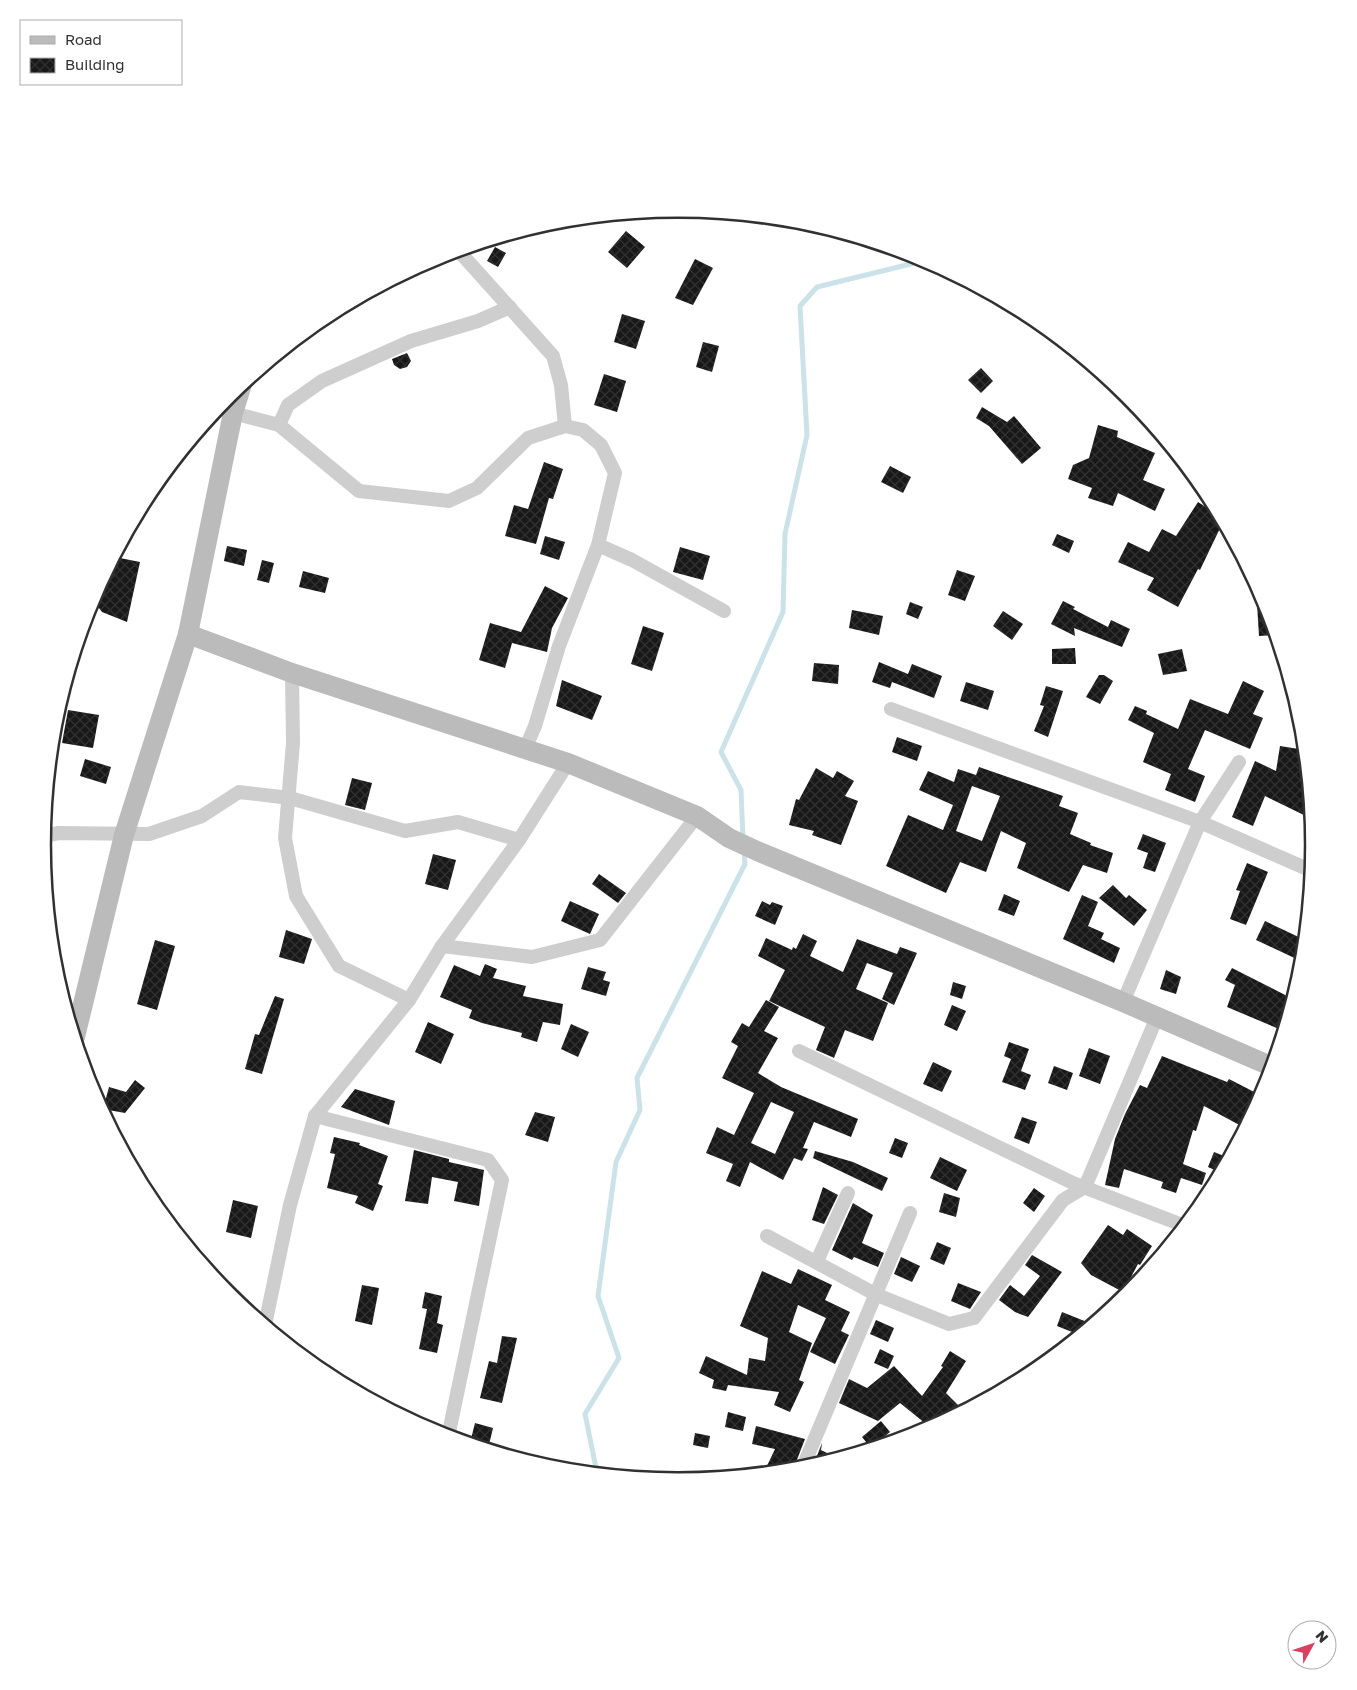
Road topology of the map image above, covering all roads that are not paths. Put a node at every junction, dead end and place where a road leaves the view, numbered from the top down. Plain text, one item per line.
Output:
1 (463, 256) edge
2 (510, 307) junction
3 (238, 398) edge
4 (234, 413) junction
5 (279, 424) junction
6 (565, 426) junction
7 (598, 545) junction
8 (724, 611) dead end
9 (188, 634) junction
10 (292, 673) junction
11 (891, 709) dead end
12 (525, 749) junction
13 (1239, 762) dead end
14 (568, 763) junction
15 (290, 798) junction
16 (697, 816) junction
17 (1200, 822) junction
18 (52, 834) edge
19 (124, 835) junction
20 (519, 840) junction
21 (1305, 868) edge
22 (442, 946) junction
23 (410, 1000) junction
24 (1123, 1002) junction
25 (1157, 1016) junction
26 (78, 1024) edge
27 (799, 1051) dead end
28 (1266, 1064) edge
29 (315, 1116) junction
30 (1085, 1187) junction
31 (848, 1193) dead end
32 (910, 1213) dead end
33 (1176, 1226) edge
34 (767, 1236) dead end
35 (816, 1261) junction
36 (876, 1295) junction
37 (266, 1318) edge
38 (449, 1429) edge
39 (806, 1459) edge

1 - 2 street
2 - 5 street
2 - 6 street
3 - 4 street
4 - 5 street
4 - 9 street
5 - 6 street
6 - 7 street
7 - 8 street
7 - 12 street
9 - 10 street
9 - 19 street
10 - 12 street
10 - 15 street
11 - 17 street
12 - 14 street
13 - 17 street
14 - 16 street
14 - 20 street
15 - 19 street
15 - 20 street
15 - 23 street
16 - 22 street
16 - 24 street
17 - 21 street
17 - 24 street
18 - 19 street
19 - 26 street
20 - 22 street
22 - 23 street
23 - 29 street
24 - 25 street
25 - 28 street
25 - 30 street
27 - 30 street
29 - 37 street
29 - 38 street
30 - 33 street
30 - 36 street
31 - 35 street
32 - 36 street
34 - 35 street
35 - 36 street
36 - 39 street

